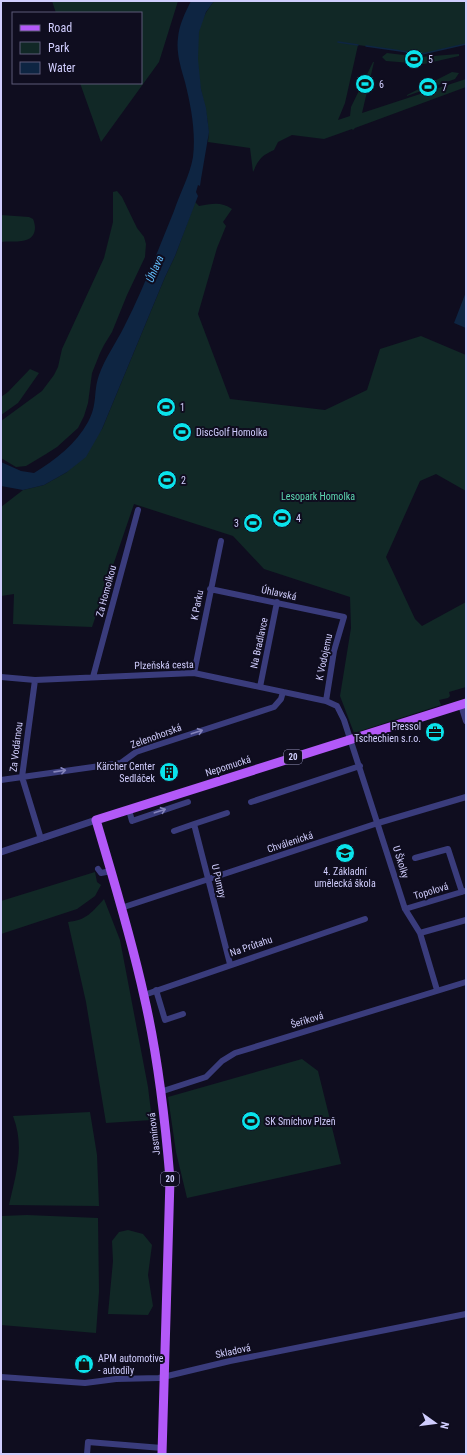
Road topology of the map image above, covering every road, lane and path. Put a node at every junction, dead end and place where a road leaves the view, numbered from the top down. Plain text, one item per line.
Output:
1 (138, 510) dead end
2 (221, 541) dead end
3 (210, 589) junction
4 (277, 602) junction
5 (344, 617) joint
6 (194, 673) junction
7 (1, 677) edge
8 (93, 677) junction
9 (35, 680) junction
10 (260, 687) junction
11 (283, 692) junction
12 (326, 701) junction
13 (463, 704) edge
14 (466, 721) edge
15 (351, 739) junction
16 (360, 766) junction
17 (22, 777) junction
18 (1, 780) edge
19 (466, 797) edge
20 (188, 802) dead end
21 (251, 802) dead end
22 (129, 810) junction
23 (227, 813) dead end
24 (96, 820) junction
25 (378, 823) junction
26 (194, 824) junction
27 (174, 831) dead end
28 (41, 839) junction
29 (1, 852) edge
30 (415, 858) dead end
31 (98, 869) dead end
32 (111, 871) junction
33 (208, 880) junction
34 (464, 891) edge
35 (121, 908) junction
36 (405, 909) junction
37 (365, 919) dead end
38 (466, 920) edge
39 (420, 934) junction
40 (230, 964) junction
41 (466, 982) edge
42 (156, 990) junction
43 (437, 990) junction
44 (144, 995) junction
45 (183, 1014) dead end
46 (160, 1092) junction
47 (466, 1314) edge
48 (165, 1375) junction
49 (1, 1377) edge
50 (162, 1451) edge
51 (87, 1454) edge

1 - 8 street, Za Homolkou
2 - 3 street, K Parku
3 - 4 street, Úhlavská
3 - 6 street, K Parku
4 - 5 street, Úhlavská
4 - 10 street, Na Bradlavce
5 - 12 street, K Vodojemu
6 - 8 street, Plzeňská cesta
6 - 10 street, Plzeňská cesta
7 - 9 street, Plzeňská cesta
8 - 9 street, Plzeňská cesta
9 - 17 street, Za Vodárnou
10 - 11 street, Plzeňská cesta
11 - 12 street, Plzeňská cesta
17 -> 11 street, Zelenohorská
12 - 15 street, Plzeňská cesta
13 - 14 street
13 - 15 main road, Nepomucká / 20
15 - 16 street, U Školky
15 - 22 main road, Nepomucká / 20
16 - 21 street
16 - 25 street, U Školky
17 - 18 street, Zelenohorská
17 - 28 street, Za Vodárnou
19 - 25 street, Chválenická
22 -> 20 street
22 - 24 main road, Nepomucká / 20
23 - 26 street
24 - 28 street, Nepomucká
24 - 32 main road, Jasmínová / 20
25 - 33 street, Chválenická
25 - 36 street, U Školky
26 - 27 street
26 - 33 street, U Pumpy
28 - 29 street, Nepomucká
30 - 34 street, Topolová
31 - 32 street
32 - 35 main road, Jasmínová / 20
33 - 35 street, Chválenická
33 - 40 street, U Pumpy
34 - 36 street, Topolová
35 - 44 main road, Jasmínová / 20
36 - 39 street, U Školky
37 - 40 street, Na Průtahu
38 - 39 street
39 - 43 street, U Školky
40 - 42 street, Na Průtahu
41 - 43 street, Šeříková
42 - 44 street, Na Průtahu
42 - 45 street
43 - 46 street, Šeříková
44 - 46 main road, Jasmínová / 20
46 - 48 main road, Jasmínová / 20
47 - 48 street, Skladová
48 - 49 street, Skladová
48 - 50 main road, Jasmínová / 20
50 - 51 street

